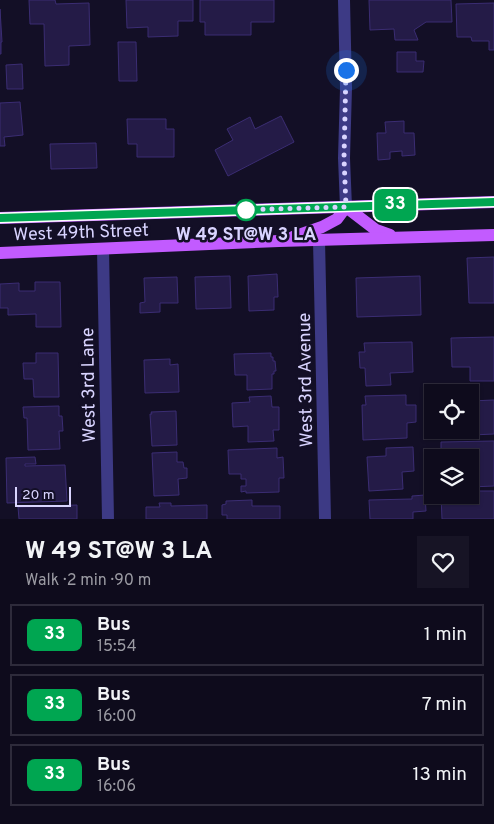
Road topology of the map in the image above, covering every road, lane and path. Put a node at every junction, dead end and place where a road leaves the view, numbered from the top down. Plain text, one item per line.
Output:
1 (344, 0) edge
2 (494, 202) edge
3 (346, 207) junction
4 (0, 218) edge
5 (494, 234) edge
6 (396, 238) junction
7 (319, 240) junction
8 (279, 241) junction
9 (103, 249) junction
10 (0, 253) edge
11 (108, 519) edge
12 (325, 519) edge

1 - 3 street
2 - 3 main road, West 49th Street
3 - 4 main road, West 49th Street
3 - 6 main road
3 - 8 main road
5 - 6 main road, West 49th Street
6 - 7 main road, West 49th Street
7 - 8 main road, West 49th Street
7 - 12 street, West 3rd Avenue
8 - 9 main road, West 49th Street
9 - 10 main road, West 49th Street
9 - 11 street, West 3rd Lane

